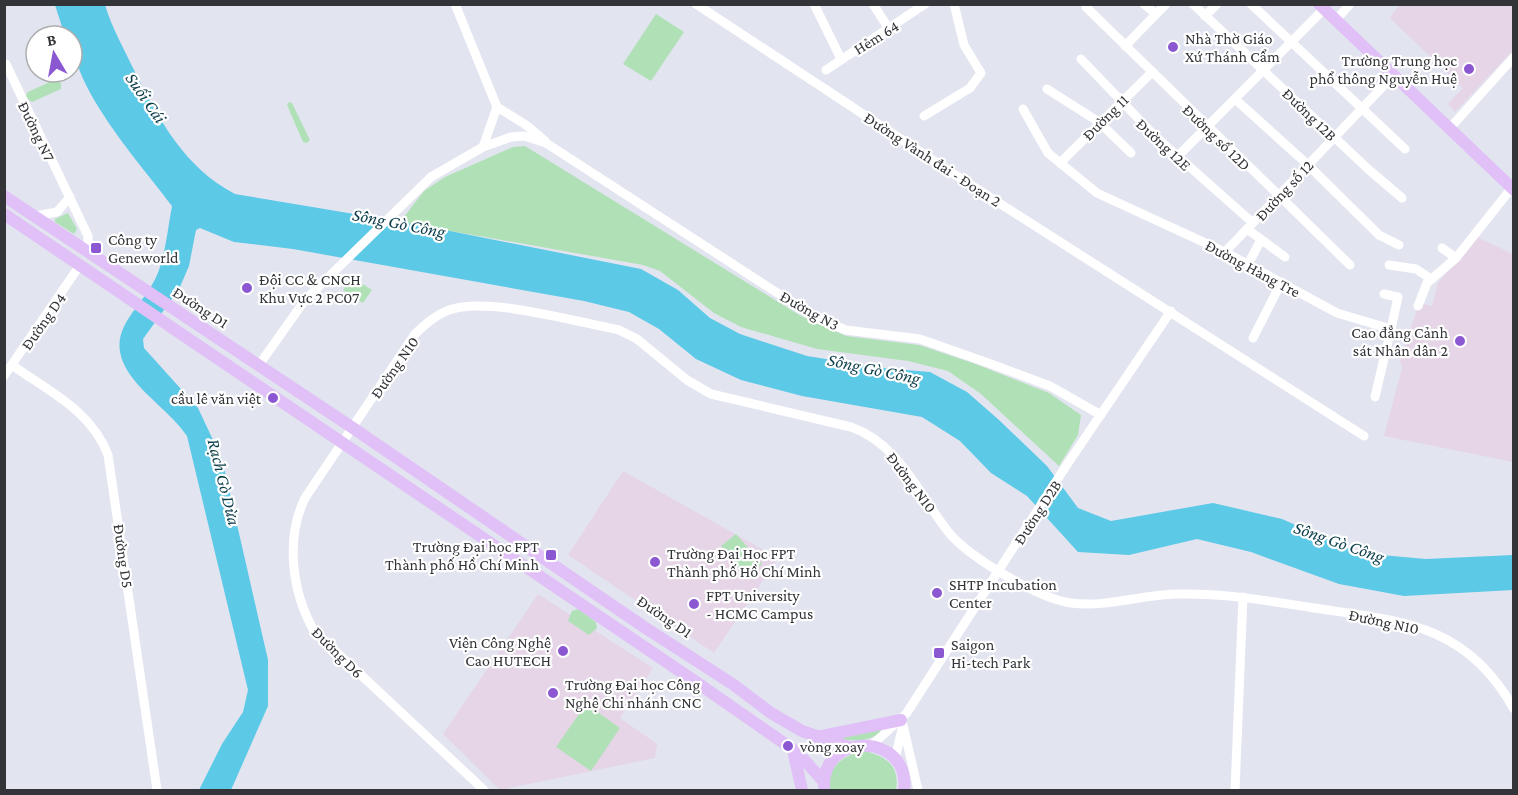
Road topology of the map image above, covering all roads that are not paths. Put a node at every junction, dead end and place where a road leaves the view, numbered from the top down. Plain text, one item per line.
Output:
1 (455, 4) edge
2 (696, 4) edge
3 (814, 4) edge
4 (873, 4) edge
5 (925, 4) edge
6 (954, 4) edge
7 (1144, 4) edge
8 (1166, 4) edge
9 (1193, 4) edge
10 (1217, 4) edge
11 (1251, 4) edge
12 (1350, 4) edge
13 (1086, 7) dead end
14 (1321, 7) edge
15 (1156, 14) junction
16 (1204, 16) junction
17 (1336, 20) junction
18 (889, 29) junction
19 (1292, 42) junction
20 (1125, 46) junction
21 (1514, 57) edge
22 (841, 59) junction
23 (1081, 59) dead end
24 (6, 64) dead end
25 (826, 70) dead end
26 (1263, 70) junction
27 (1151, 73) junction
28 (1393, 76) junction
29 (1047, 89) dead end
30 (1235, 99) junction
31 (1120, 101) junction
32 (497, 107) junction
33 (1361, 108) junction
34 (1023, 109) dead end
35 (924, 116) dead end
36 (1099, 122) junction
37 (1206, 126) junction
38 (1449, 129) junction
39 (1334, 137) junction
40 (546, 143) junction
41 (483, 147) junction
42 (1405, 149) dead end
43 (1131, 153) dead end
44 (1178, 157) junction
45 (1060, 163) junction
46 (1307, 164) junction
47 (1513, 188) edge
48 (4, 191) edge
49 (1278, 195) junction
50 (4, 196) edge
51 (70, 197) junction
52 (1402, 198) dead end
53 (19, 206) junction
54 (7, 216) edge
55 (35, 216) junction
56 (1250, 226) junction
57 (1261, 240) junction
58 (1399, 245) dead end
59 (1442, 248) dead end
60 (88, 252) junction
61 (1225, 252) junction
62 (1285, 256) dead end
63 (1456, 258) junction
64 (1248, 264) junction
65 (80, 265) junction
66 (1350, 265) dead end
67 (1389, 265) dead end
68 (1431, 279) junction
69 (1281, 283) junction
70 (1384, 294) dead end
71 (1418, 306) dead end
72 (1172, 311) junction
73 (1391, 329) junction
74 (1253, 338) dead end
75 (12, 365) junction
76 (259, 365) junction
77 (4, 376) edge
78 (1375, 397) dead end
79 (1101, 415) junction
80 (353, 428) junction
81 (1364, 436) dead end
82 (344, 443) junction
83 (546, 561) junction
84 (1000, 570) junction
85 (538, 574) junction
86 (1243, 597) junction
87 (699, 684) junction
88 (1514, 709) edge
89 (903, 720) junction
90 (816, 737) junction
91 (872, 746) junction
92 (849, 747) junction
93 (795, 755) junction
94 (895, 759) junction
95 (903, 776) junction
96 (824, 786) edge
97 (157, 790) edge
98 (484, 790) edge
99 (802, 790) edge
100 (904, 790) edge
101 (912, 790) edge
102 (918, 790) edge
103 (1235, 790) edge

1 - 32 street
2 - 72 street, Đường Vành đai - Đoạn 2
3 - 22 street
4 - 18 street
5 - 18 street, Hẻm 64
6 - 35 street
7 - 15 street
8 - 15 street
9 - 16 street, Đường 12B
10 - 16 street
11 - 19 street
12 - 17 street
13 - 20 street, Đường số 12D
14 - 17 main road
14 - 19 street
15 - 20 street
16 - 26 street, Đường 12B
17 - 28 main road
18 - 22 street, Hẻm 64
19 - 26 street
19 - 33 street
20 - 27 street, Đường số 12D
21 - 38 street
22 - 25 street, Hẻm 64
23 - 31 street, Đường 12E
24 - 51 street, Đường N7
26 - 30 street
26 - 39 street, Đường 12B
27 - 31 street, Đường 11
27 - 37 street, Đường số 12D
28 - 33 street, Đường số 12
28 - 38 main road
29 - 36 street
30 - 37 street
30 - 46 street
31 - 36 street, Đường 11
31 - 44 street, Đường 12E
32 - 40 street, Đường N3
32 - 41 street
33 - 39 street, Đường số 12
33 - 42 street
34 - 45 street, Đường Hàng Tre
36 - 43 street
36 - 45 street, Đường 11
37 - 44 street
37 - 49 street, Đường số 12D
38 - 47 main road
39 - 46 street, Đường số 12
39 - 52 street, Đường 12B
40 - 41 street, Đường N3
40 - 79 street, Đường N3
41 - 76 street, Đường N3
44 - 56 street, Đường 12E
45 - 61 street, Đường Hàng Tre
46 - 49 street, Đường số 12
46 - 58 street
47 - 63 street
48 - 53 main road
49 - 56 street, Đường số 12
49 - 66 street, Đường số 12D
50 - 53 main road, Đường D1
51 - 55 street
51 - 60 street, Đường N7
53 - 55 main road, Đường D1
54 - 65 main road, Đường D1
55 - 60 main road, Đường D1
56 - 57 street, Đường 12E
56 - 61 street, Đường số 12
57 - 62 street, Đường 12E
57 - 64 street
59 - 63 street
60 - 76 main road, Đường D1
61 - 64 street, Đường Hàng Tre
63 - 68 street
64 - 69 street, Đường Hàng Tre
65 - 75 street, Đường D4
65 - 82 main road, Đường D1
67 - 68 street
68 - 71 street
69 - 73 street, Đường Hàng Tre
69 - 74 street
70 - 73 street
72 - 79 street, Đường D2B
72 - 81 street, Đường Vành đai - Đoạn 2
73 - 78 street
75 - 77 street, Đường D4
75 - 97 street, Đường D5
76 - 80 main road, Đường D1
79 - 84 street, Đường D2B
80 - 82 street, Đường N10
80 - 83 main road, Đường D1
80 - 84 street, Đường N10
82 - 85 main road, Đường D1
82 - 98 street, Đường D6
83 - 85 main road
83 - 90 main road, Đường D1
84 - 86 street, Đường N10
84 - 89 street, Đường D2B
85 - 87 main road, Đường D1
86 - 88 street, Đường N10
86 - 103 street
87 - 93 main road, Đường D1
87 - 93 main road, Đường D1
89 - 90 main road
89 - 91 street, Đường D2B
89 - 94 street, Đường D2B
89 - 102 street
90 - 92 main road, Đường D1
91 - 92 main road, Đường D1
91 - 94 main road
92 - 96 main road
93 - 96 main road, Đường D1
93 - 99 main road
94 - 95 main road
95 - 100 main road
95 - 101 street

